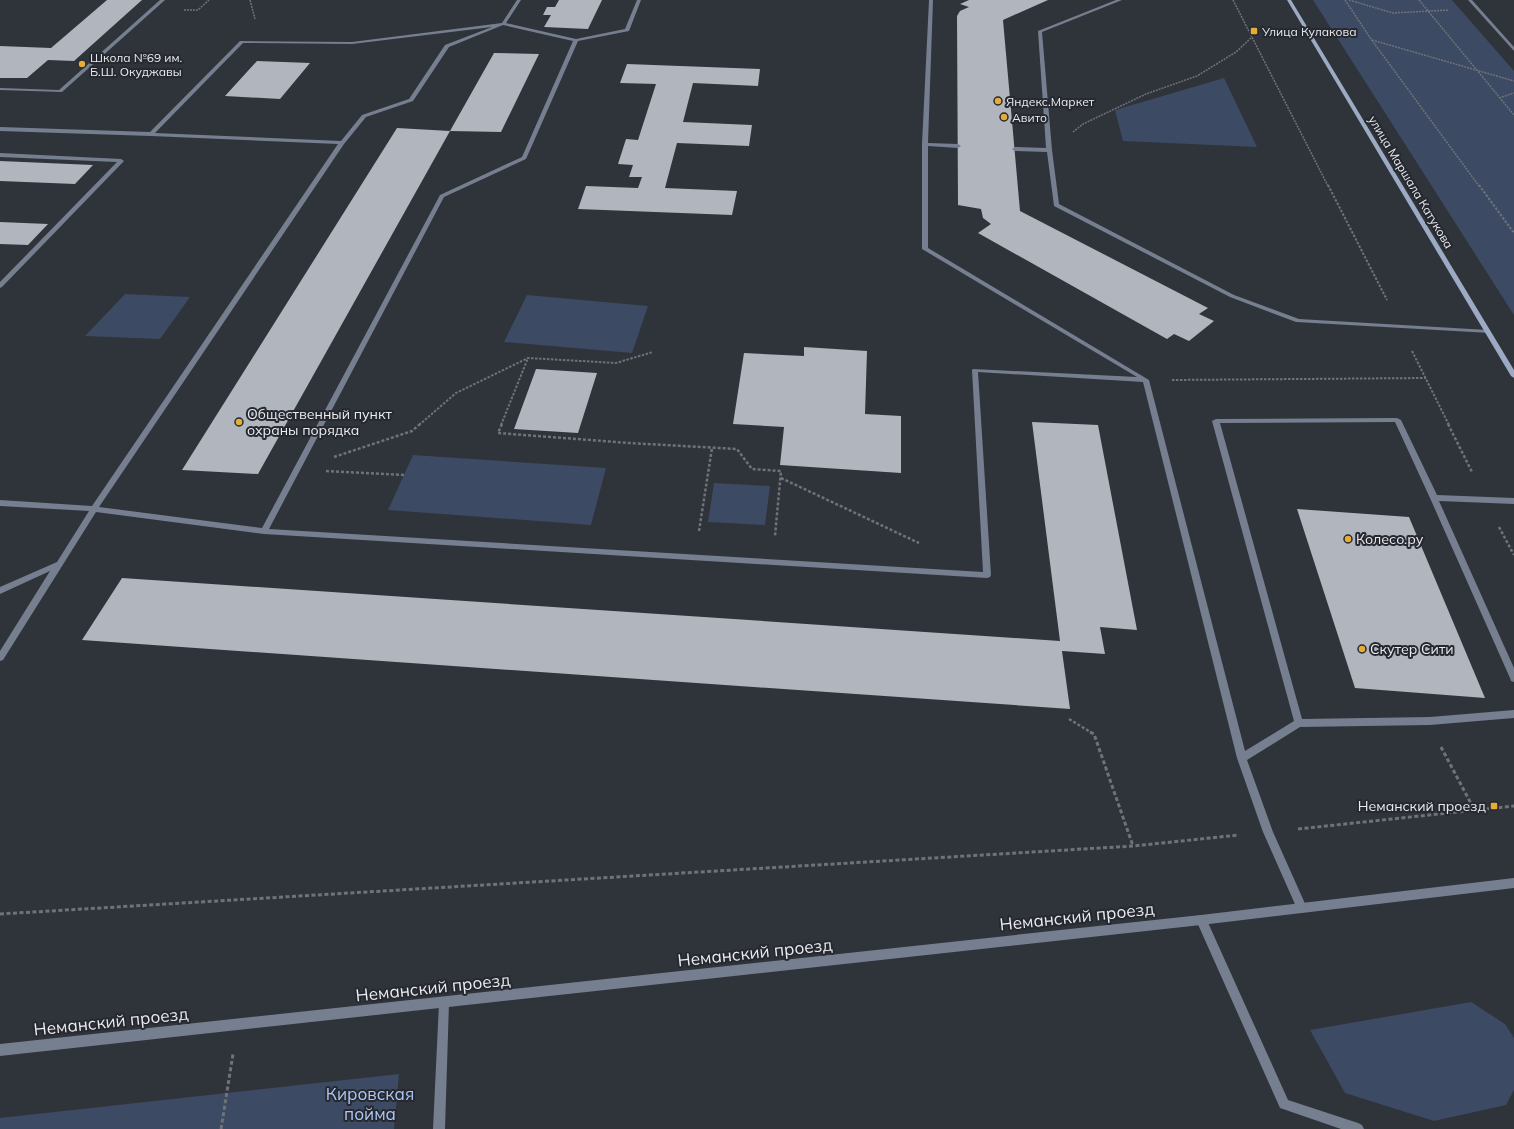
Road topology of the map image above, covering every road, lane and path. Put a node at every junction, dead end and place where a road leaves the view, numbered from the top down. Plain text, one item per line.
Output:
1 (163, 0) edge
2 (209, 0) edge
3 (250, 0) edge
4 (519, 0) edge
5 (639, 0) edge
6 (931, 0) edge
7 (1120, 0) edge
8 (1233, 0) edge
9 (1289, 0) edge
10 (1345, 0) edge
11 (1349, 0) edge
12 (1419, 0) edge
13 (1470, 0) edge
14 (1477, 8) junction
15 (198, 10) dead end
16 (1429, 12) junction
17 (257, 24) dead end
18 (503, 24) junction
19 (1252, 37) junction
20 (576, 40) junction
21 (1371, 40) junction
22 (1514, 50) edge
23 (1475, 70) junction
24 (1514, 81) edge
25 (0, 89) edge
26 (1514, 93) edge
27 (1500, 98) junction
28 (1514, 115) edge
29 (0, 129) edge
30 (151, 134) junction
31 (342, 143) junction
32 (925, 144) junction
33 (958, 146) dead end
34 (1015, 149) dead end
35 (1049, 150) junction
36 (0, 155) edge
37 (1514, 233) edge
38 (0, 286) edge
39 (1401, 328) junction
40 (1488, 332) junction
41 (653, 352) dead end
42 (528, 358) junction
43 (1514, 376) edge
44 (1426, 378) junction
45 (1146, 380) junction
46 (712, 448) junction
47 (298, 470) junction
48 (404, 475) dead end
49 (781, 478) junction
50 (1434, 498) junction
51 (1486, 500) junction
52 (1514, 501) edge
53 (0, 503) edge
54 (94, 509) junction
55 (264, 531) junction
56 (923, 545) dead end
57 (1514, 555) edge
58 (695, 558) junction
59 (772, 562) junction
60 (59, 564) junction
61 (0, 591) edge
62 (0, 658) edge
63 (1514, 678) edge
64 (1514, 714) edge
65 (1069, 719) dead end
66 (1430, 720) junction
67 (1299, 723) junction
68 (1242, 758) junction
69 (1514, 806) edge
70 (1475, 811) junction
71 (1268, 832) junction
72 (1133, 846) junction
73 (1514, 883) edge
74 (1302, 908) junction
75 (0, 914) edge
76 (1201, 920) junction
77 (444, 1003) junction
78 (238, 1024) junction
79 (0, 1050) edge
80 (221, 1129) edge
81 (439, 1129) edge
82 (1358, 1129) edge

1 - 25 street
2 - 15 path
3 - 17 path
4 - 18 street
5 - 20 street
6 - 32 street
7 - 35 street
8 - 19 path
9 - 40 main road, улица Маршала Катукова
10 - 21 path
11 - 16 path
12 - 16 path
13 - 14 street
14 - 16 path
14 - 22 street
16 - 23 path
18 - 20 street
18 - 30 street
18 - 31 street
19 - 35 path
19 - 39 path
20 - 47 street
21 - 23 path
21 - 37 path
23 - 24 path
23 - 27 path
26 - 27 path
27 - 28 path
29 - 30 street
30 - 31 street
31 - 54 street
32 - 33 street
32 - 45 street
34 - 35 street
35 - 39 street
36 - 38 street
39 - 40 street
39 - 44 path
40 - 43 main road, улица Маршала Катукова
41 - 42 path
42 - 46 path
42 - 47 path
44 - 45 path
44 - 51 path
45 - 59 street
45 - 68 street
46 - 49 path
46 - 58 path
47 - 48 path
47 - 55 street
49 - 56 path
49 - 59 path
50 - 51 street
50 - 63 street
50 - 67 street
51 - 52 street
51 - 57 path
53 - 54 street
54 - 55 street
54 - 60 street
55 - 58 street
58 - 59 street
60 - 61 street
60 - 62 street
64 - 66 street
65 - 72 path
66 - 67 street
66 - 70 path
67 - 68 street
68 - 71 street
69 - 70 path
70 - 71 path
71 - 72 path
71 - 74 street
72 - 75 path
73 - 74 street, Неманский проезд
74 - 76 street, Неманский проезд
76 - 77 street, Неманский проезд
76 - 82 street
77 - 78 street, Неманский проезд
77 - 81 street
78 - 79 street, Неманский проезд
78 - 80 path

